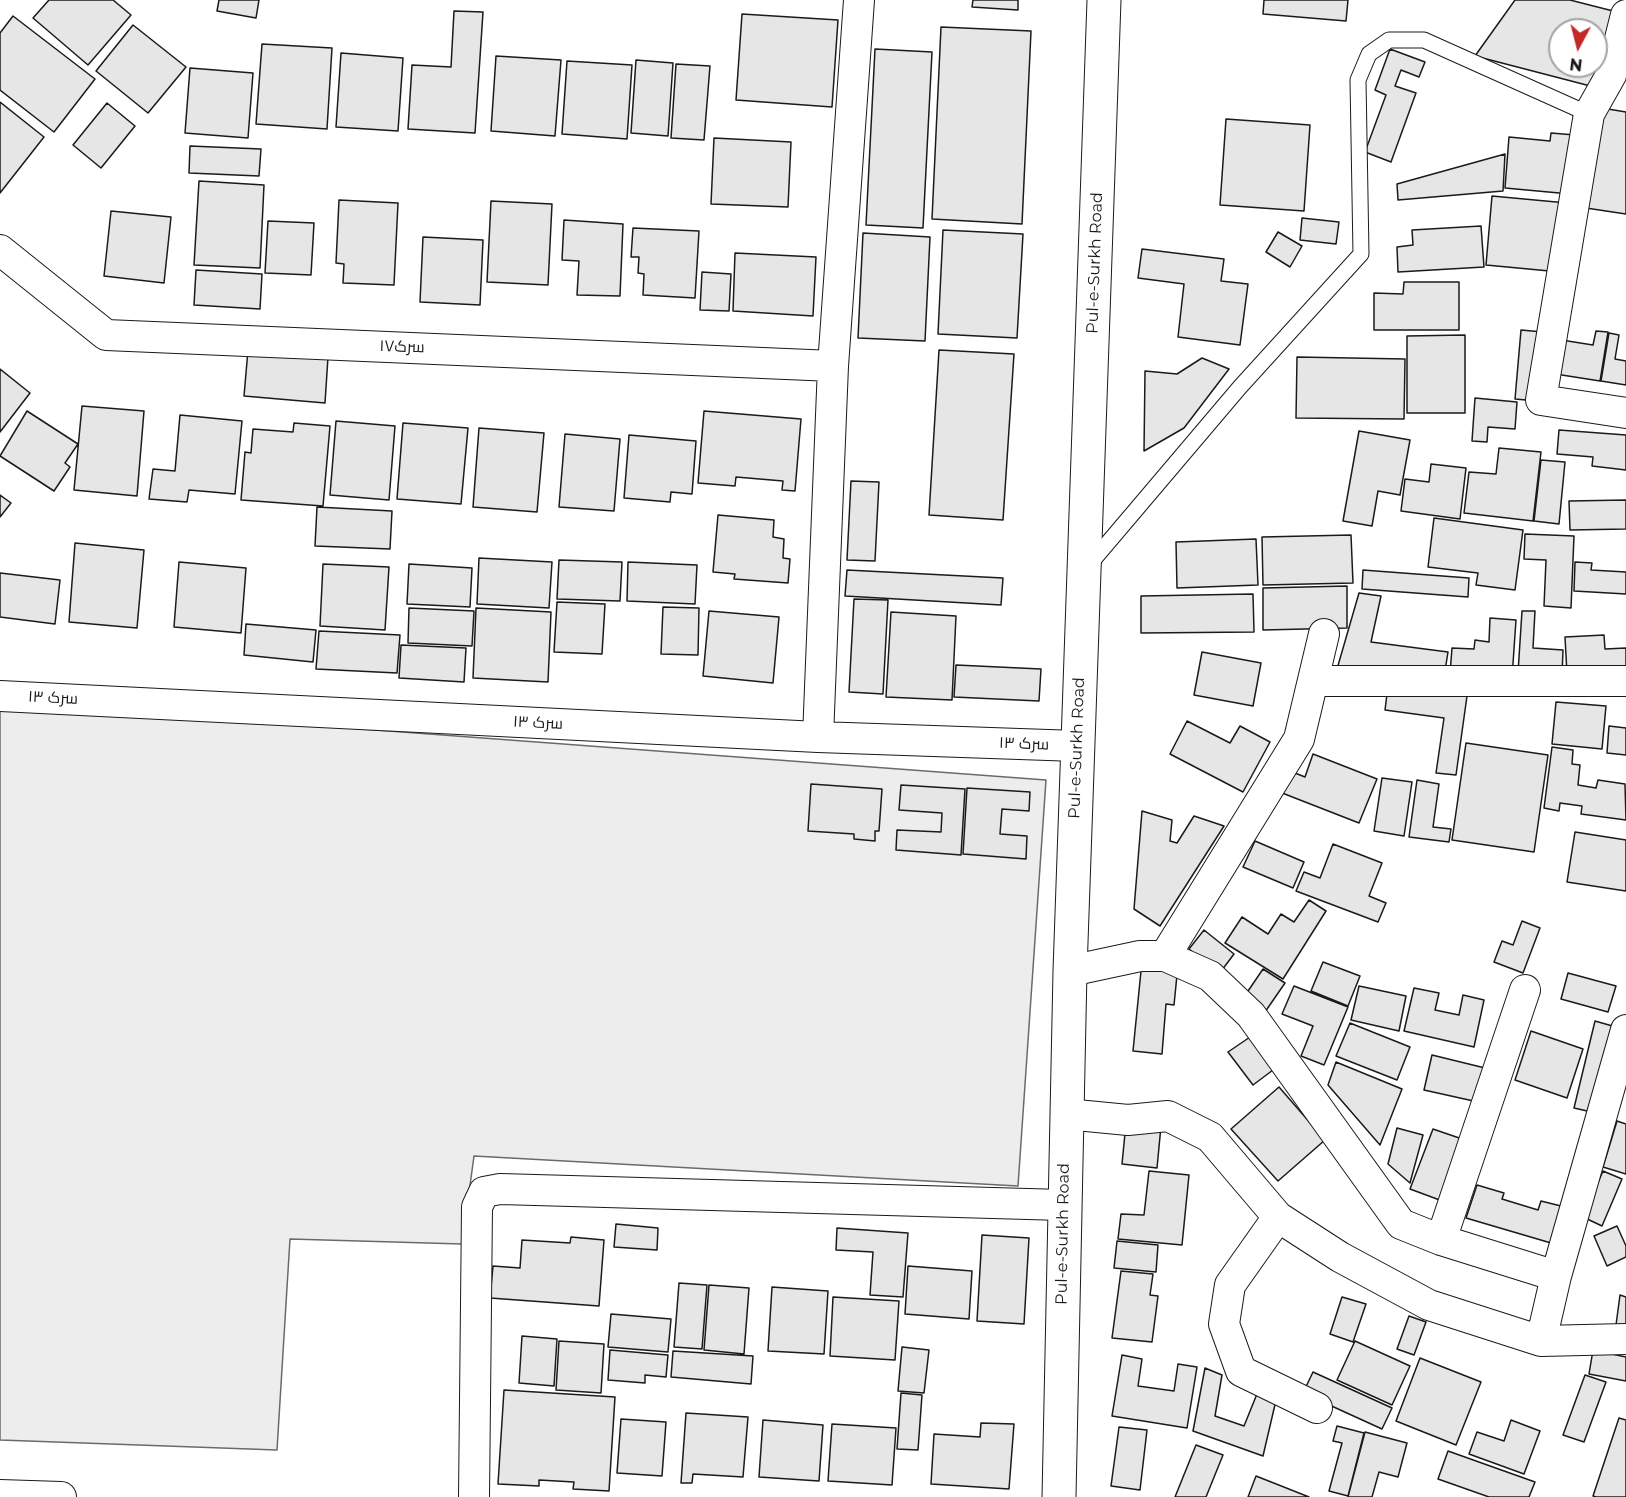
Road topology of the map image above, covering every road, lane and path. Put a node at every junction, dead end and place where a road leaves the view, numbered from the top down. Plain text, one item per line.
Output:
1 (859, 0) edge
2 (1104, 0) edge
3 (1626, 15) edge
4 (1589, 114) junction
5 (0, 250) edge
6 (833, 366) junction
7 (1626, 413) edge
8 (1083, 572) junction
9 (1324, 634) dead end
10 (1313, 681) junction
11 (1626, 681) edge
12 (0, 696) edge
13 (818, 737) junction
14 (1077, 746) junction
15 (1165, 956) junction
16 (1070, 971) junction
17 (1525, 990) dead end
18 (1626, 1030) edge
19 (1066, 1114) junction
20 (1063, 1205) junction
21 (1278, 1217) junction
22 (1441, 1240) junction
23 (1556, 1276) junction
24 (1626, 1339) edge
25 (1541, 1341) junction
26 (1317, 1408) dead end
27 (0, 1495) edge
28 (61, 1497) edge
29 (474, 1497) edge
30 (1059, 1497) edge

1 - 6 street
2 - 8 street, Pul-e-Surkh Road
3 - 4 street
4 - 7 street
4 - 8 lane
5 - 6 street, سرک۱۷
6 - 13 street
8 - 14 street, Pul-e-Surkh Road
9 - 10 street
10 - 11 street
10 - 15 street
12 - 13 street, سرک ۱۳
13 - 14 street, سرک ۱۳
14 - 16 street, Pul-e-Surkh Road
15 - 16 street
15 - 22 street
16 - 19 street, Pul-e-Surkh Road
17 - 22 street
18 - 23 street
19 - 20 street, Pul-e-Surkh Road
19 - 21 street
20 - 29 street
20 - 30 street, Pul-e-Surkh Road
21 - 25 street
21 - 26 street
22 - 23 street
23 - 25 street
24 - 25 street
27 - 28 street

